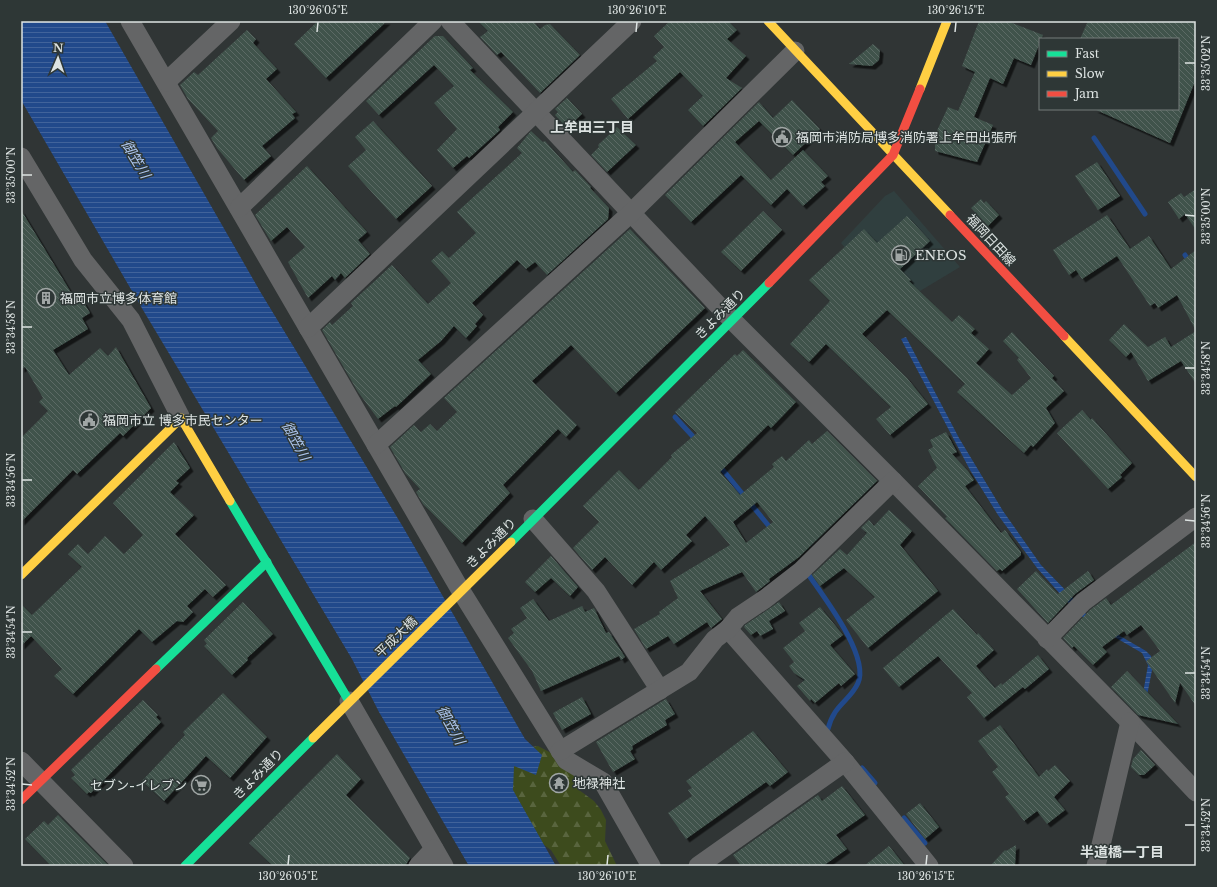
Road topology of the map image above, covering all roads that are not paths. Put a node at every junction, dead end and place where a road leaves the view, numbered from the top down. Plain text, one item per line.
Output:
1 (130, 21) edge
2 (231, 21) edge
3 (433, 21) edge
4 (450, 21) edge
5 (632, 21) edge
6 (768, 21) edge
7 (947, 21) edge
8 (795, 51) junction
9 (166, 82) junction
10 (536, 112) junction
11 (893, 155) junction
12 (21, 157) edge
13 (239, 208) junction
14 (632, 212) junction
15 (733, 321) junction
16 (308, 328) junction
17 (181, 418) junction
18 (376, 444) junction
19 (1196, 477) edge
20 (893, 481) junction
21 (1196, 517) edge
22 (533, 519) junction
23 (267, 562) junction
24 (22, 573) edge
25 (461, 591) junction
26 (728, 629) junction
27 (1047, 639) junction
28 (660, 690) junction
29 (349, 701) junction
30 (1130, 722) junction
31 (560, 751) junction
32 (21, 762) edge
33 (845, 762) junction
34 (40, 782) junction
35 (1196, 792) edge
36 (21, 800) edge
37 (434, 849) junction
38 (124, 866) edge
39 (185, 866) edge
40 (418, 866) edge
41 (444, 866) edge
42 (651, 866) edge
43 (698, 866) edge
44 (929, 866) edge
45 (1096, 866) edge

1 - 9 street
2 - 9 street
3 - 13 street
4 - 10 street
5 - 10 street
6 - 8 street, 福岡日田線
7 - 11 street, きよみ通り
8 - 11 street, 福岡日田線
8 - 14 street
9 - 13 street
10 - 14 street
10 - 16 street
11 - 15 street, きよみ通り
11 - 19 street, 福岡日田線
12 - 17 street
13 - 16 street
14 - 15 street
14 - 18 street
15 - 20 street
15 - 22 street, きよみ通り
16 - 18 street
17 - 23 street
17 - 24 street
18 - 25 street
20 - 26 street
20 - 27 street
21 - 27 street
22 - 25 street, きよみ通り
22 - 28 street
23 - 29 street
23 - 34 street
25 - 29 street, 平成大橋
25 - 31 street
26 - 28 street
26 - 33 street
27 - 30 street
28 - 31 street
29 - 37 street
29 - 39 street, きよみ通り
30 - 35 street
30 - 45 street
31 - 42 street
32 - 34 street
33 - 43 street
33 - 44 street
34 - 36 street
34 - 38 street
37 - 40 street
37 - 41 street

